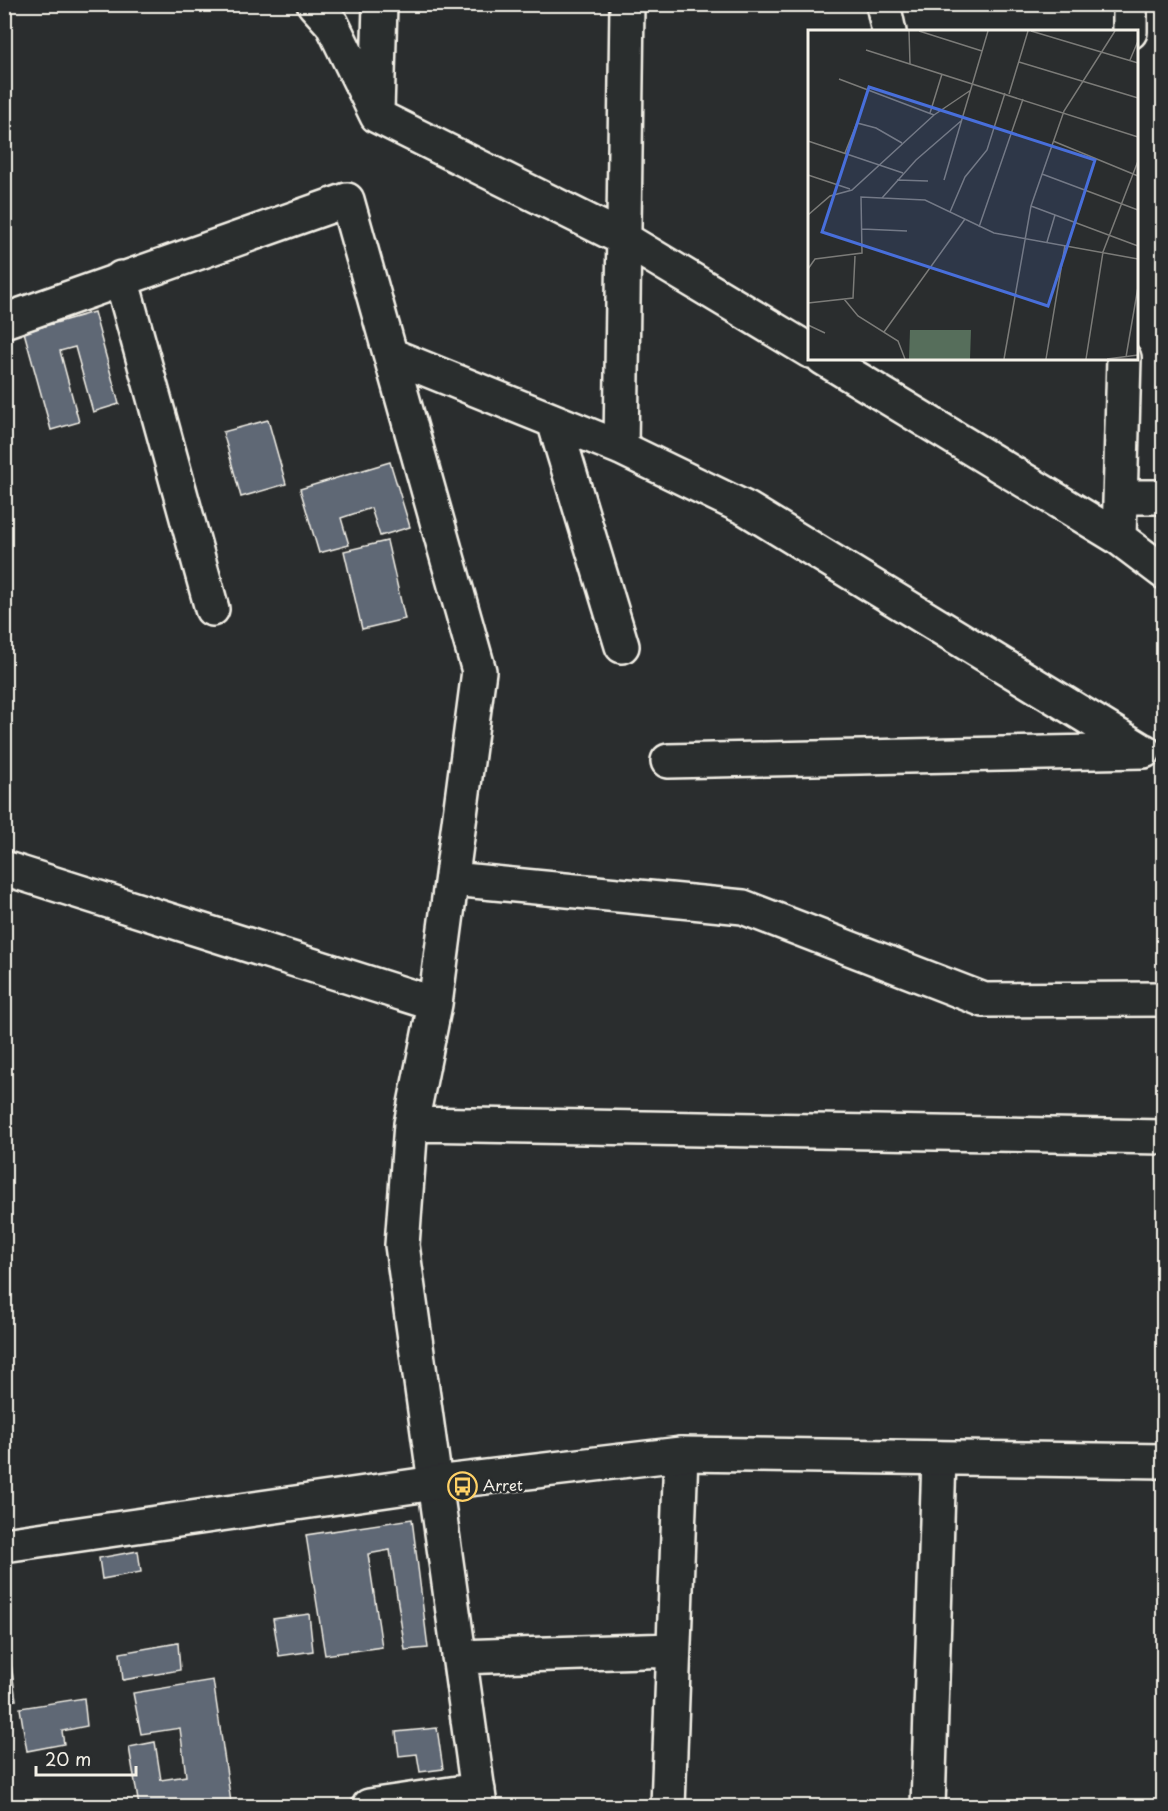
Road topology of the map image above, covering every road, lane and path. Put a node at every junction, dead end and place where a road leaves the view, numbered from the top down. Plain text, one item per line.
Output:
1 (314, 4) edge
2 (380, 4) edge
3 (627, 4) edge
4 (883, 4) edge
5 (1130, 4) edge
6 (889, 30) edge
7 (1130, 30) edge
8 (377, 116) junction
9 (624, 238) junction
10 (122, 278) junction
11 (4, 321) edge
12 (808, 348) edge
13 (390, 355) junction
14 (829, 360) edge
15 (1124, 360) edge
16 (554, 421) junction
17 (621, 448) junction
18 (1121, 497) junction
19 (1164, 497) edge
20 (1119, 538) junction
21 (1164, 572) edge
22 (212, 609) dead end
23 (622, 646) dead end
24 (1153, 750) edge
25 (668, 761) dead end
26 (4, 868) edge
27 (452, 879) junction
28 (1164, 999) edge
29 (435, 1004) junction
30 (411, 1124) junction
31 (1164, 1137) edge
32 (681, 1454) junction
33 (939, 1458) junction
34 (1164, 1461) edge
35 (435, 1483) junction
36 (4, 1545) edge
37 (673, 1650) junction
38 (459, 1657) junction
39 (479, 1798) edge
40 (369, 1806) edge
41 (668, 1806) edge
42 (928, 1806) edge

1 - 8 street
2 - 8 street
3 - 9 street
4 - 6 street
5 - 7 street
8 - 9 street
9 - 12 street
9 - 17 street
10 - 11 street
10 - 13 street
10 - 22 street
13 - 16 street
13 - 27 street
14 - 20 street
15 - 18 street
16 - 17 street
16 - 23 street
17 - 24 street
18 - 19 street
18 - 20 street
20 - 21 street
24 - 25 street
26 - 29 street
27 - 28 street
27 - 29 street
29 - 30 street
30 - 31 street
30 - 35 street
32 - 33 street
32 - 35 street
32 - 37 street
33 - 34 street
33 - 42 street
35 - 36 street
35 - 38 street
37 - 38 street
37 - 41 street
38 - 39 street
39 - 40 street

